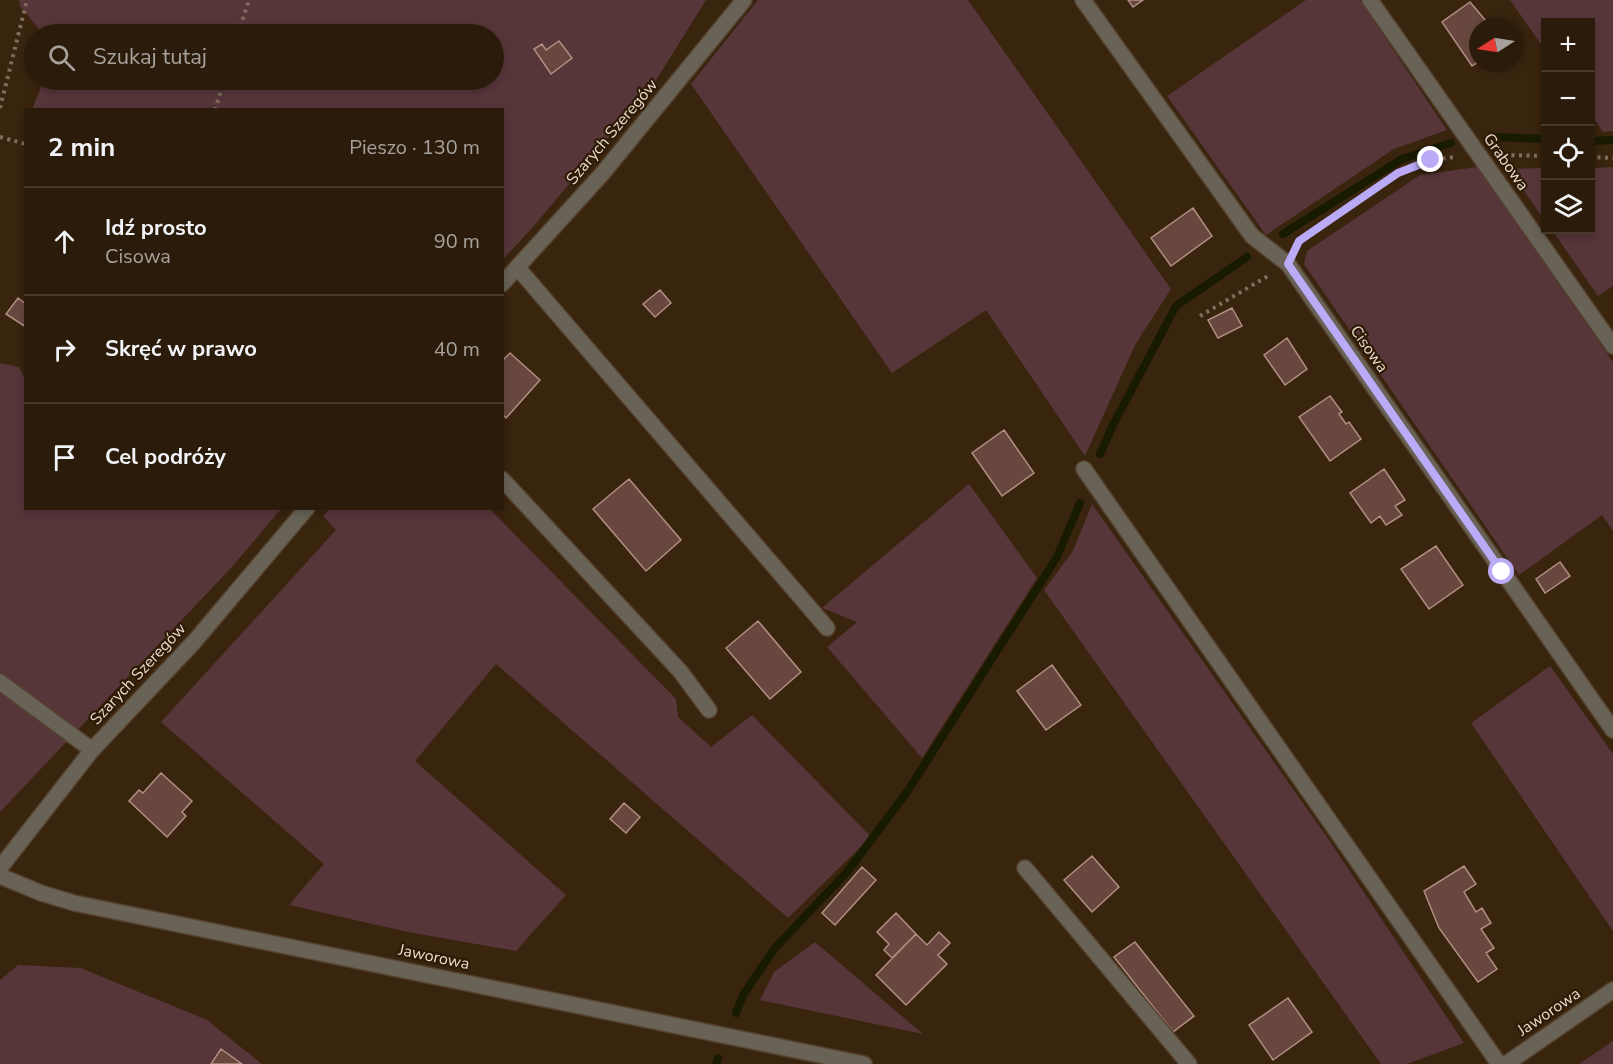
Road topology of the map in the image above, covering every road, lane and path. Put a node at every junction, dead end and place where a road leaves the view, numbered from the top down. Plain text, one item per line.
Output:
1 (27, 0) edge
2 (249, 0) edge
3 (744, 0) edge
4 (1083, 0) edge
5 (1370, 0) edge
6 (241, 24) edge
7 (221, 90) edge
8 (0, 108) edge
9 (216, 108) edge
10 (0, 137) edge
11 (24, 143) edge
12 (1478, 154) junction
13 (1541, 156) edge
14 (1595, 157) edge
15 (1613, 158) edge
16 (1288, 264) junction
17 (517, 267) junction
18 (504, 282) edge
19 (1200, 316) dead end
20 (1613, 346) edge
21 (1084, 470) dead end
22 (504, 481) edge
23 (305, 510) edge
24 (826, 628) dead end
25 (0, 682) edge
26 (709, 710) dead end
27 (1613, 730) edge
28 (92, 750) junction
29 (0, 867) edge
30 (1025, 868) dead end
31 (0, 876) edge
32 (1613, 990) edge
33 (864, 1064) edge
34 (1189, 1064) edge
35 (1499, 1064) edge
36 (1506, 1064) edge

1 - 8 path
2 - 6 path
3 - 17 street, Szarych Szeregów
4 - 16 street, Cisowa
5 - 12 street, Grabowa
7 - 9 path
10 - 11 path
12 - 13 path
12 - 16 path
12 - 20 street, Grabowa
14 - 15 path
16 - 19 path
16 - 27 street, Cisowa
17 - 18 street, Szarych Szeregów
17 - 24 street
21 - 35 street
22 - 26 street
23 - 28 street, Szarych Szeregów
25 - 28 street
28 - 29 street, Szarych Szeregów
30 - 34 street
31 - 33 street, Jaworowa
32 - 36 street, Jaworowa

